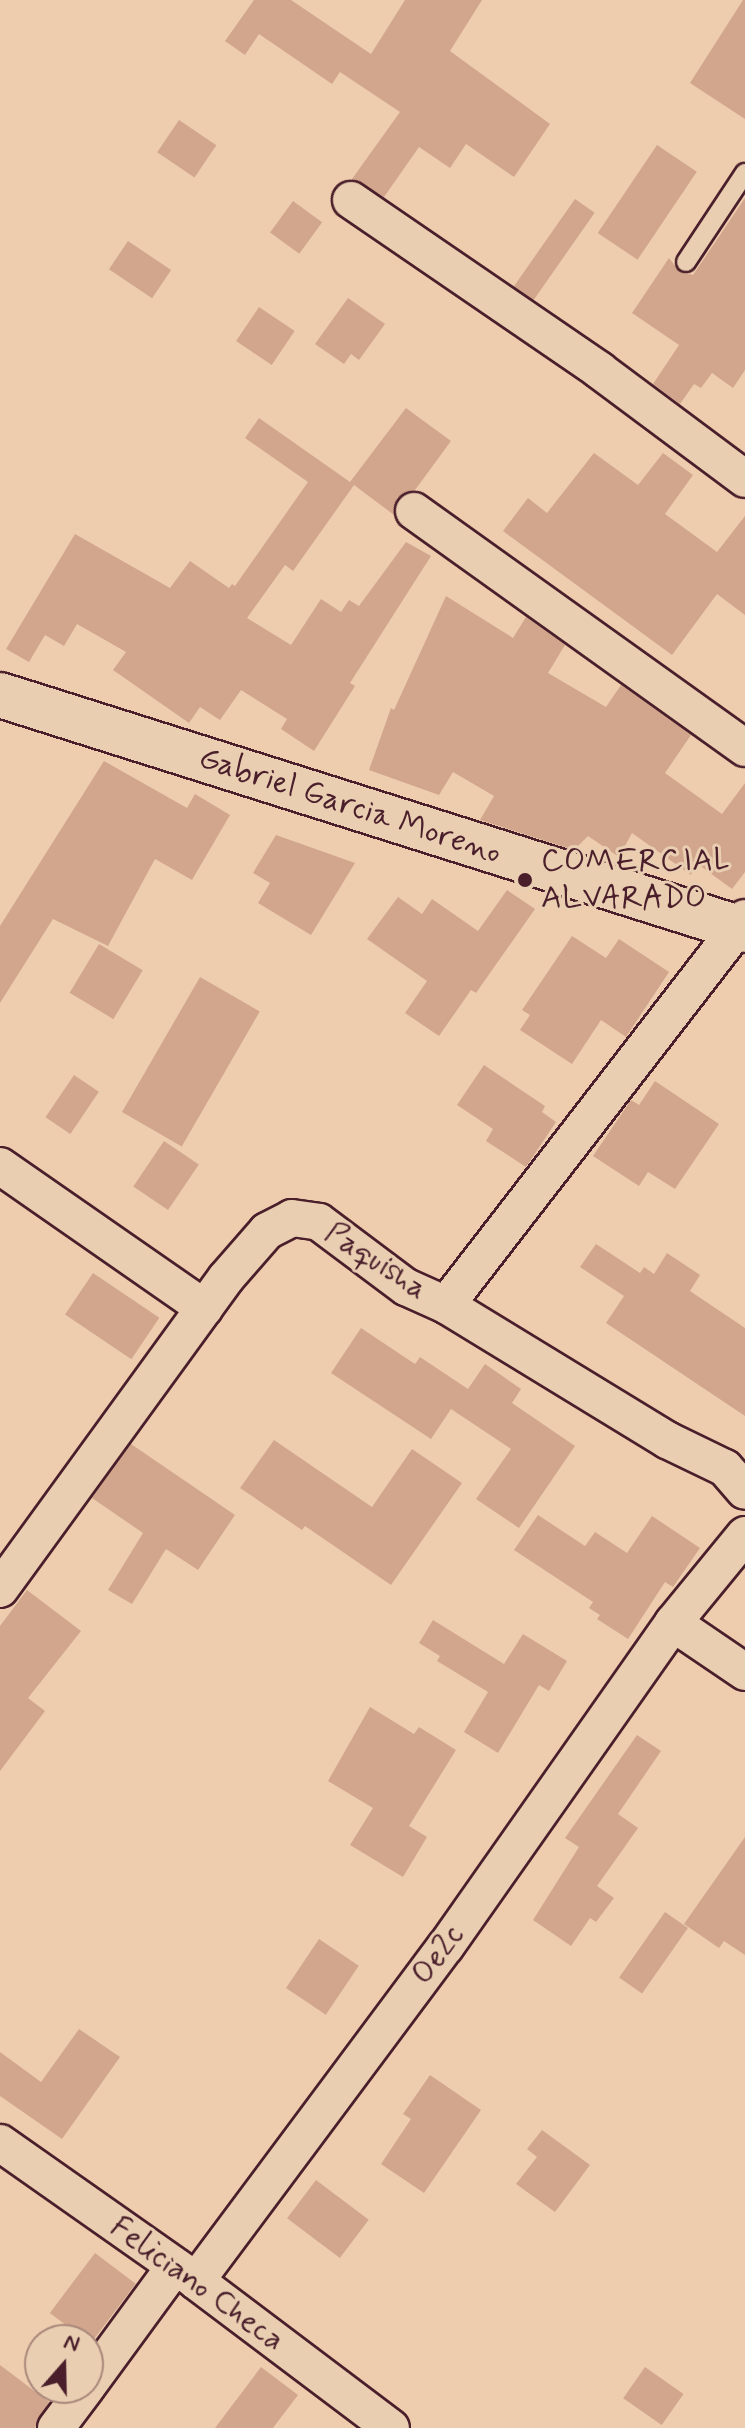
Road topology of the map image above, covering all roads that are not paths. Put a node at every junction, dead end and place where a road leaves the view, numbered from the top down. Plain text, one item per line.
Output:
1 (745, 173) edge
2 (351, 200) dead end
3 (686, 262) dead end
4 (745, 479) edge
5 (414, 511) dead end
6 (0, 695) edge
7 (745, 748) edge
8 (742, 926) edge
9 (0, 1166) edge
10 (446, 1305) junction
11 (204, 1308) junction
12 (745, 1491) edge
13 (745, 1535) edge
14 (0, 1589) edge
15 (673, 1623) junction
16 (745, 1672) edge
17 (0, 2143) edge
18 (186, 2274) junction
19 (104, 2367) edge
20 (74, 2404) edge
21 (56, 2428) edge
22 (391, 2428) edge

1 - 3 lane
2 - 4 street
5 - 7 street
6 - 8 street, Gabriel Garcia Moreno
8 - 10 street, Paquisha
9 - 11 street
10 - 11 street, Paquisha
10 - 12 street
11 - 14 street, Paquisha
13 - 15 street, Oe2c
15 - 16 street
15 - 18 street, Oe2c
17 - 18 street, Feliciano Checa
18 - 19 street, Oe2c
18 - 22 street, Feliciano Checa
20 - 21 street, Oe2c

